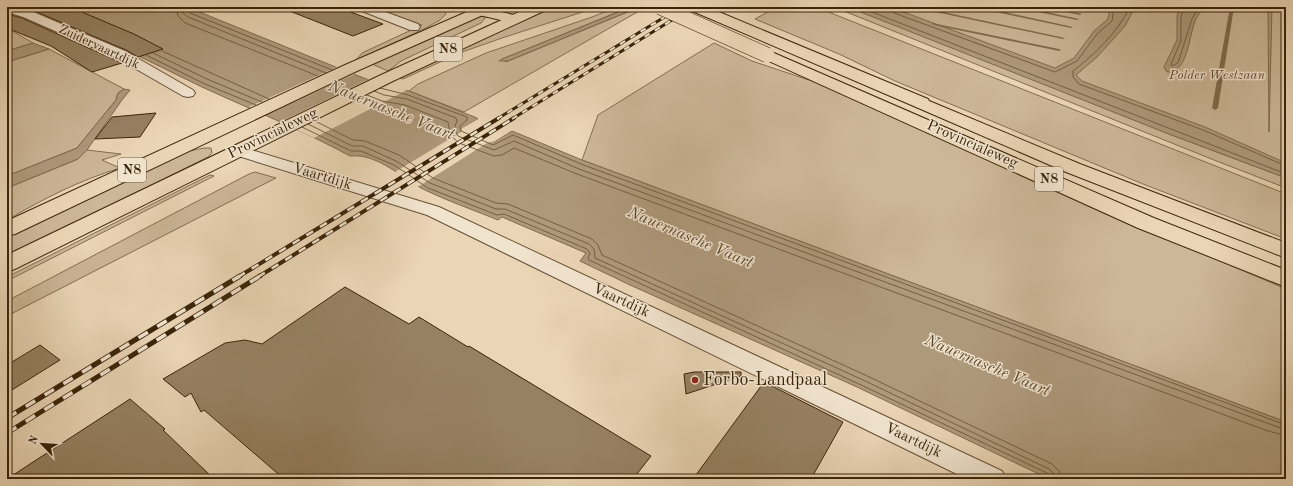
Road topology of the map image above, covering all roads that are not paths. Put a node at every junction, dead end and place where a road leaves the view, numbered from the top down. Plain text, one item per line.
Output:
1 (361, 7) edge
2 (463, 7) edge
3 (495, 7) edge
4 (540, 7) edge
5 (660, 7) edge
6 (695, 7) edge
7 (7, 8) edge
8 (484, 9) edge
9 (513, 19) junction
10 (414, 27) dead end
11 (188, 93) dead end
12 (238, 151) junction
13 (7, 229) edge
14 (1286, 251) edge
15 (7, 264) edge
16 (1286, 279) edge
17 (993, 479) edge

1 - 10 street
2 - 8 main road
3 - 9 main road
4 - 9 main road, Provincialeweg
5 - 16 main road, Provincialeweg / N8, bridge
6 - 14 main road, Provincialeweg / N8
7 - 11 street, Zuidervaartdijk
8 - 9 main road
8 - 13 main road, Provincialeweg / N8
9 - 12 main road, Provincialeweg / N8
12 - 15 main road, Provincialeweg / N8
12 - 17 street, Vaartdijk

